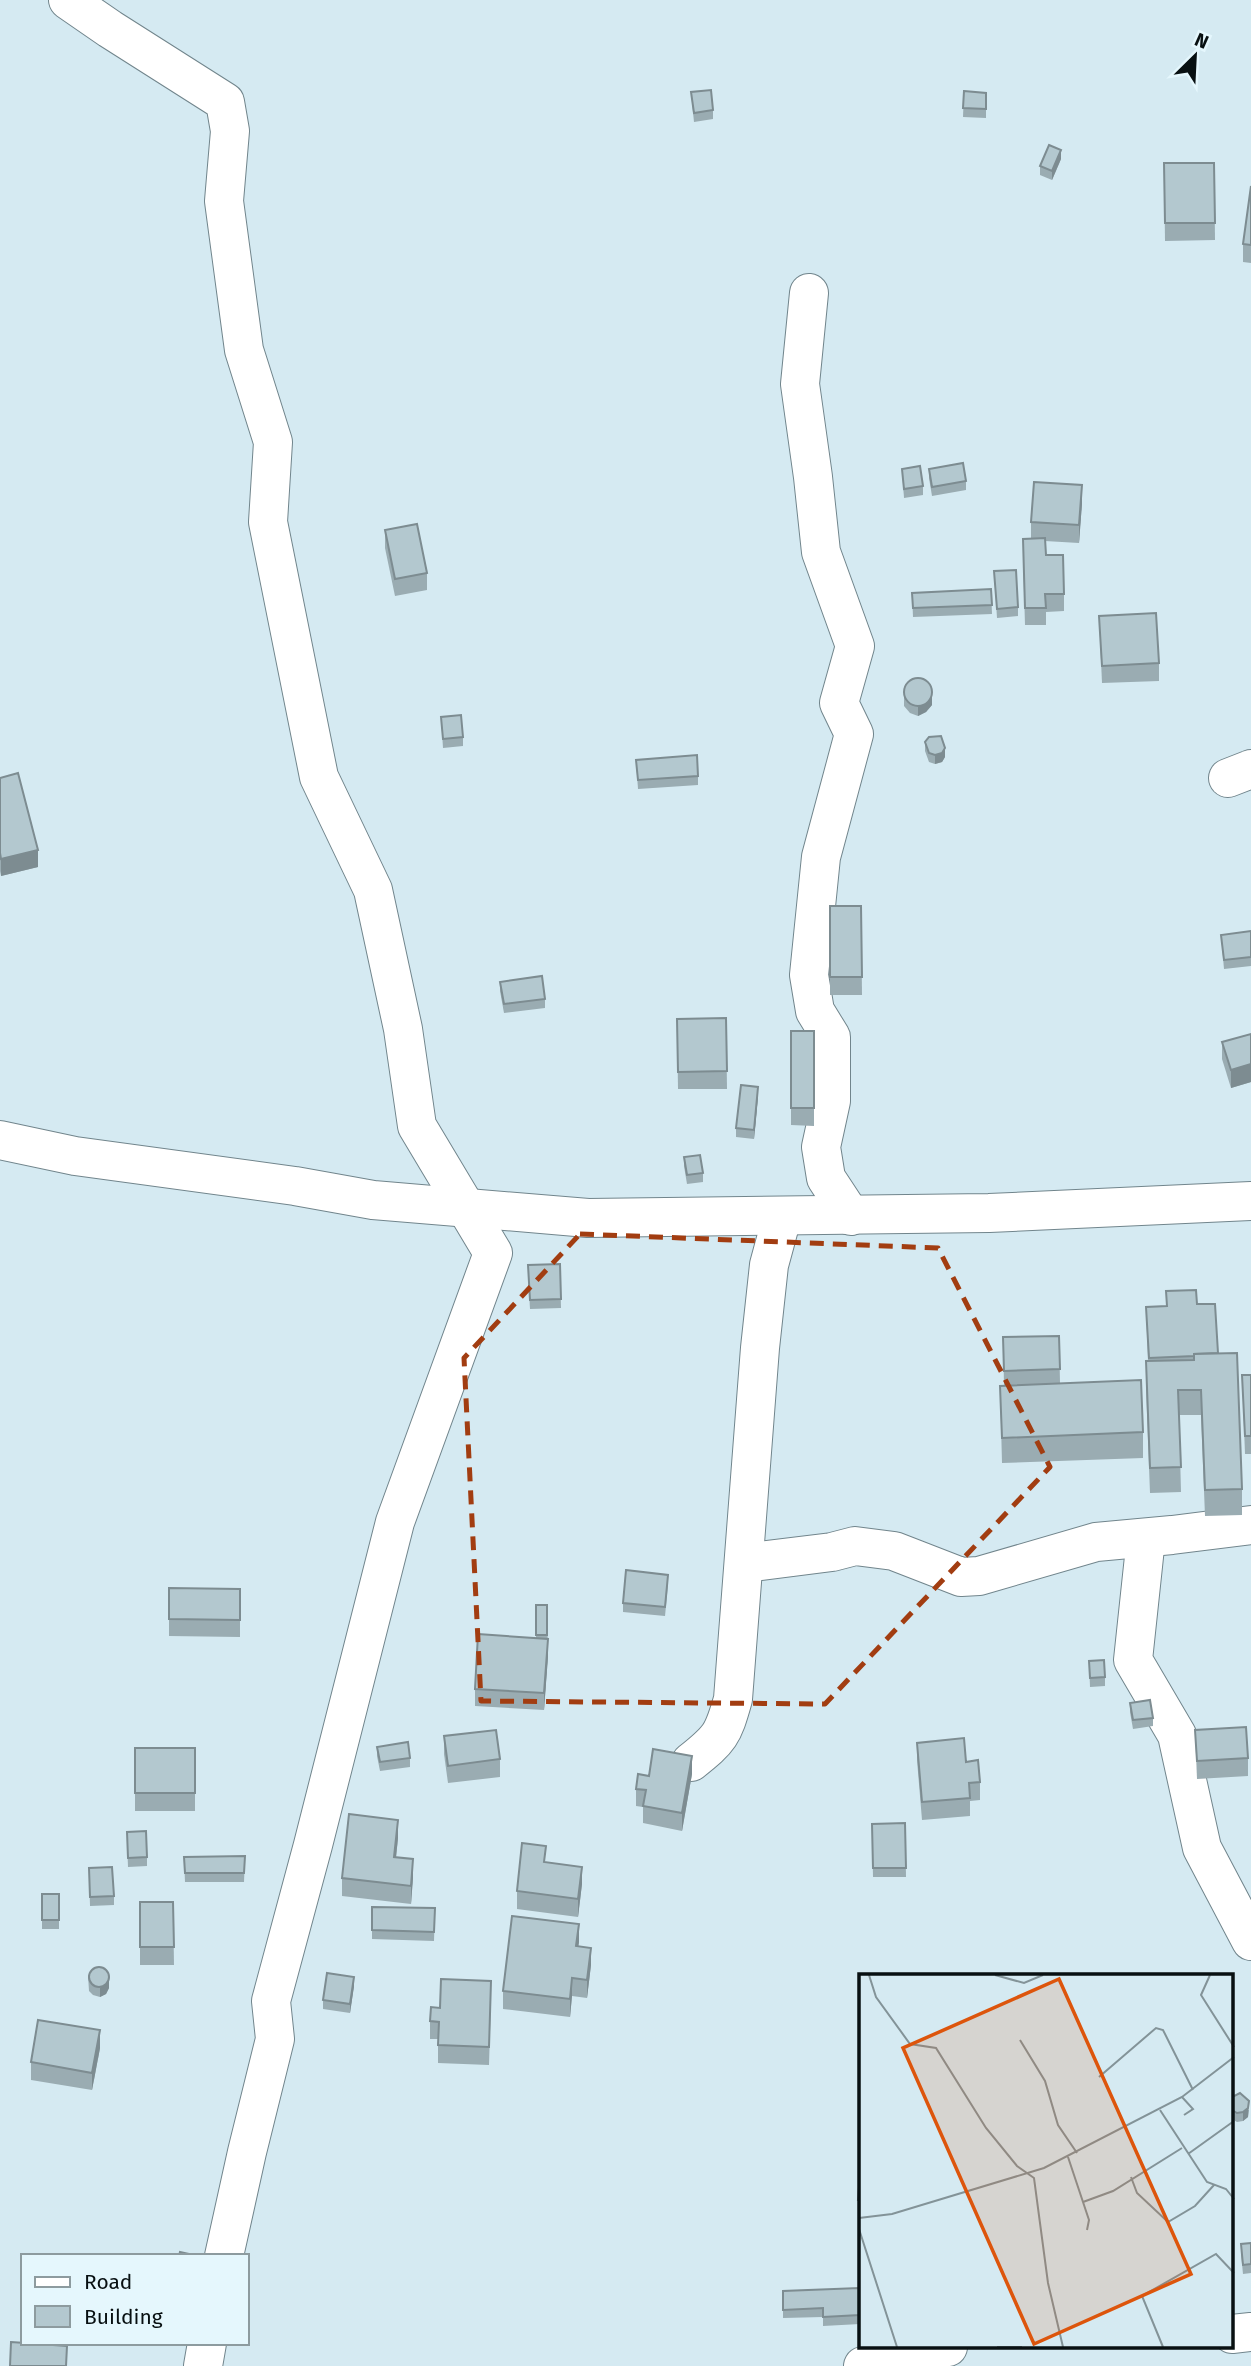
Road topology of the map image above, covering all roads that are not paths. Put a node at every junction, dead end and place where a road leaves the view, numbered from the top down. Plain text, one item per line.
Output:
1 (68, 0) edge
2 (808, 293) dead end
3 (0, 1140) edge
4 (1251, 1201) edge
5 (465, 1209) junction
6 (851, 1216) junction
7 (782, 1217) junction
8 (1251, 1525) edge
9 (1146, 1538) junction
10 (744, 1563) junction
11 (691, 1762) edge
12 (1251, 1941) edge
13 (224, 2254) edge
14 (207, 2345) edge
15 (938, 2348) edge
16 (203, 2366) edge
17 (863, 2366) edge

1 - 5 street
2 - 6 street
3 - 5 street
4 - 6 street
5 - 7 street
5 - 13 street
6 - 7 street
7 - 10 street
8 - 9 street
9 - 10 street
9 - 12 street
10 - 11 street
14 - 16 street
15 - 17 street

